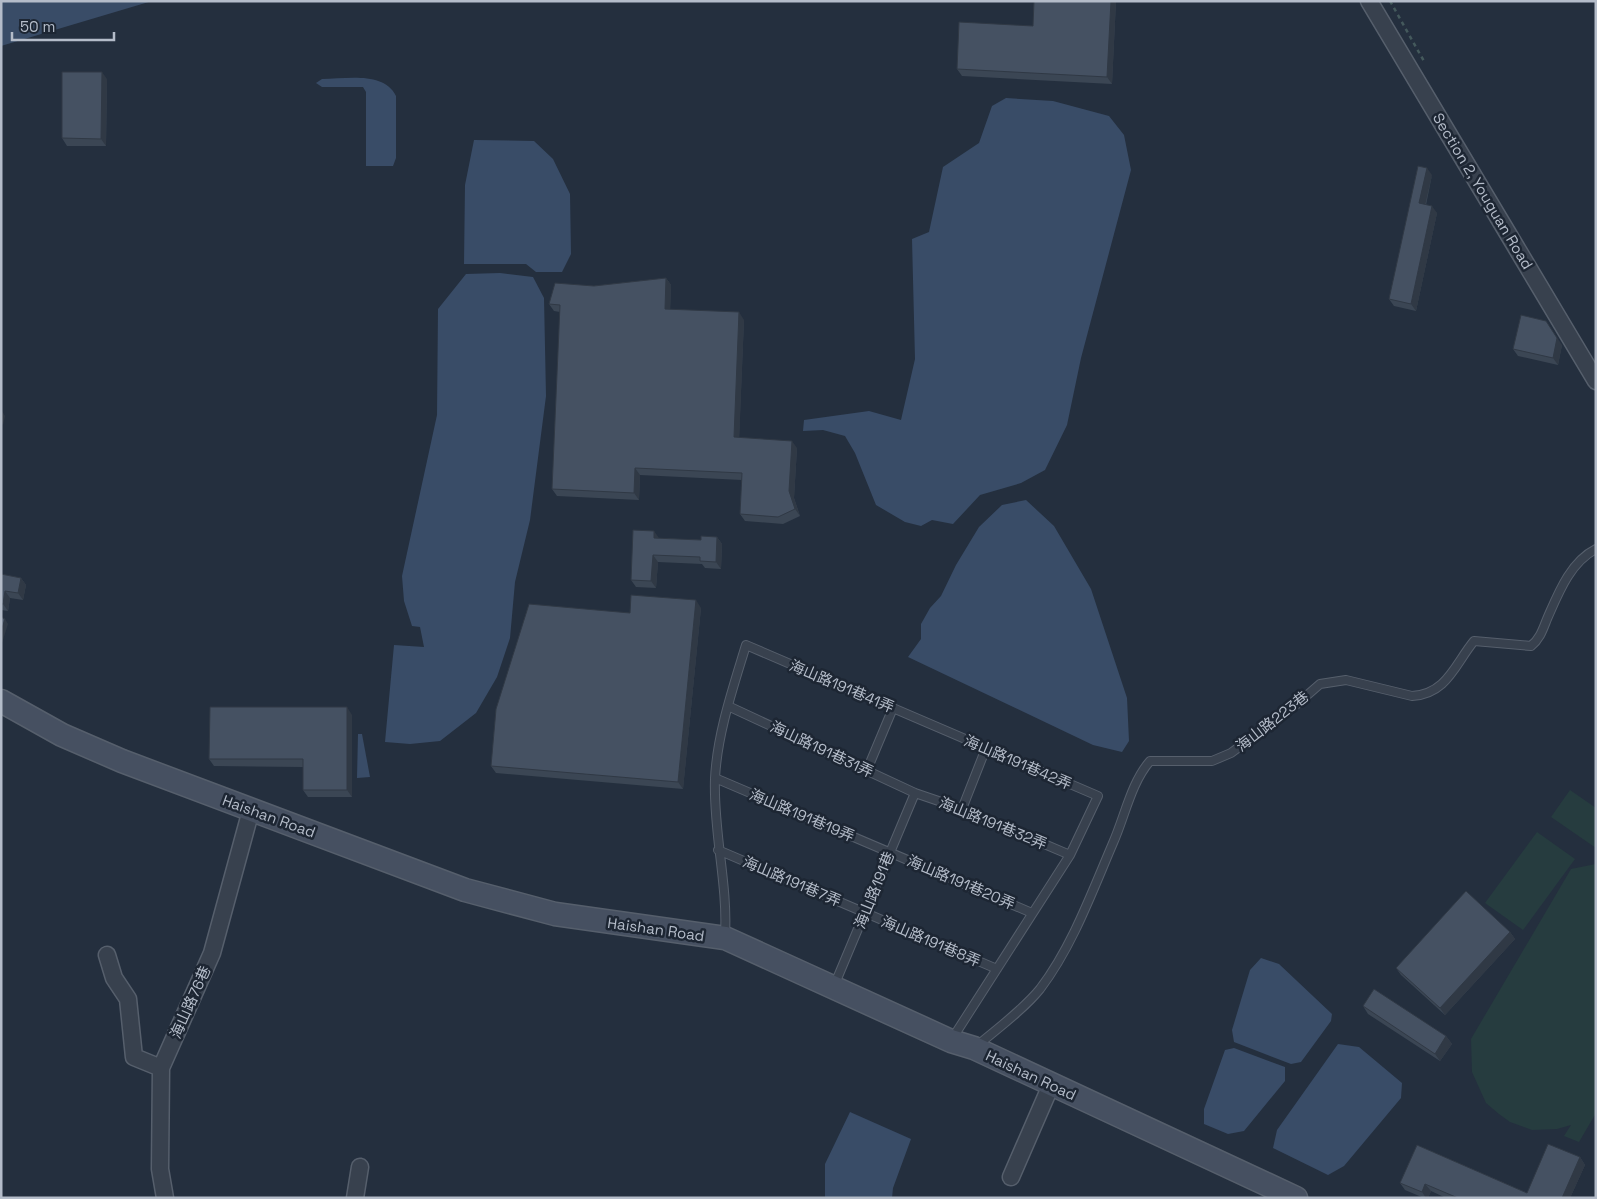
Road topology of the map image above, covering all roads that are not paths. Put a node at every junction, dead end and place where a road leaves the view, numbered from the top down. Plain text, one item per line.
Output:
1 (1370, 1) edge
2 (1596, 381) edge
3 (1596, 549) edge
4 (1, 701) edge
5 (728, 706) junction
6 (892, 708) junction
7 (938, 728) joint
8 (986, 748) junction
9 (867, 770) junction
10 (715, 778) junction
11 (915, 793) junction
12 (962, 809) junction
13 (251, 810) junction
14 (718, 850) junction
15 (890, 852) junction
16 (1070, 855) junction
17 (865, 913) junction
18 (1032, 913) junction
19 (725, 938) junction
20 (107, 956) dead end
21 (997, 969) junction
22 (833, 988) junction
23 (951, 1041) junction
24 (974, 1048) junction
25 (161, 1068) junction
26 (1052, 1085) junction
27 (360, 1167) dead end
28 (1010, 1177) dead end
29 (165, 1198) edge
30 (355, 1198) edge
31 (1296, 1198) edge

1 - 2 street, Section 2, Youguan Road
3 - 24 lane, 海山路223巷
4 - 13 main road, Haishan Road
5 - 6 lane, 海山路191巷41弄
5 - 9 lane, 海山路191巷31弄
5 - 10 lane
6 - 7 lane, 海山路191巷41弄
6 - 9 lane
7 - 8 lane, 海山路191巷42弄
8 - 12 lane
8 - 16 lane, 海山路191巷42弄
9 - 11 lane, 海山路191巷31弄
10 - 14 lane
10 - 15 lane, 海山路191巷19弄
11 - 12 lane, 海山路191巷32弄
11 - 15 lane, 海山路191巷
12 - 16 lane, 海山路191巷32弄
13 - 19 main road, Haishan Road
13 - 25 street, 海山路76巷
14 - 17 lane, 海山路191巷7弄
14 - 19 lane
15 - 17 lane, 海山路191巷
15 - 18 lane, 海山路191巷20弄
16 - 18 lane
17 - 21 lane, 海山路191巷8弄
17 - 22 lane, 海山路191巷
18 - 21 lane
19 - 22 main road, Haishan Road
20 - 25 street
21 - 23 lane
22 - 23 main road, Haishan Road
23 - 24 main road, Haishan Road
24 - 26 main road, Haishan Road
25 - 29 street, 海山路76巷
26 - 28 street
26 - 31 main road, Haishan Road
27 - 30 street

